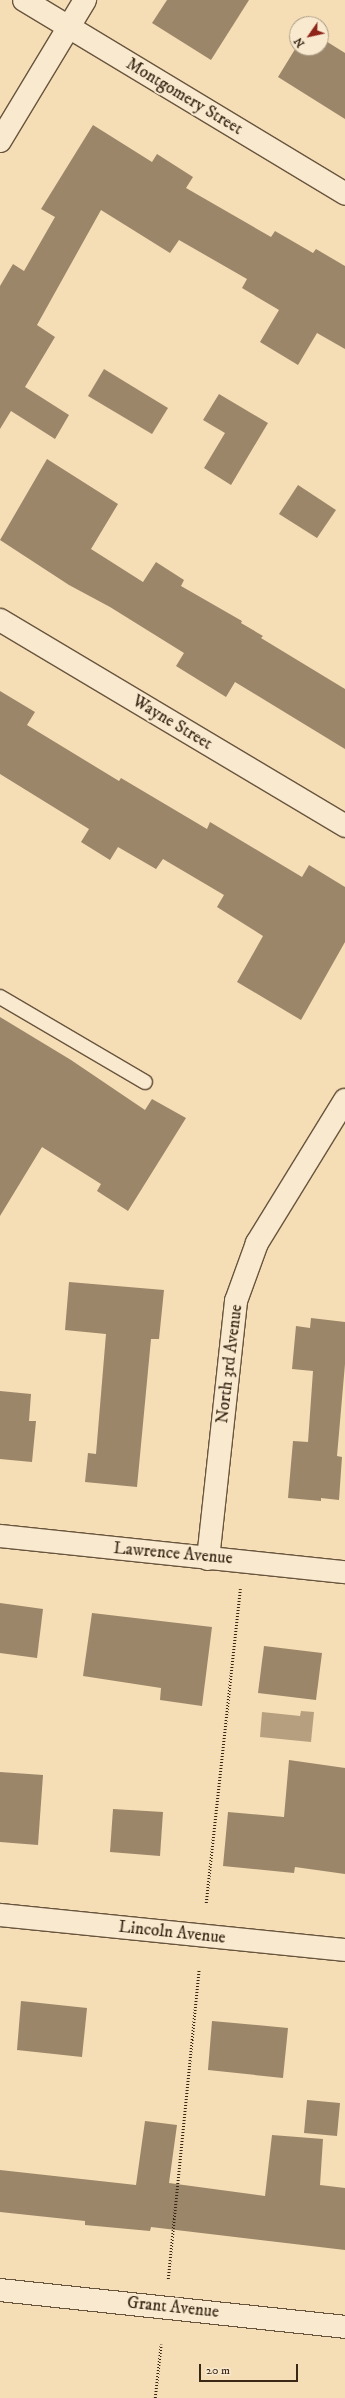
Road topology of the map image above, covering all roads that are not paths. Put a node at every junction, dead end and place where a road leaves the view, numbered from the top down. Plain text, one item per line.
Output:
1 (24, 0) edge
2 (85, 0) edge
3 (68, 27) junction
4 (0, 141) edge
5 (345, 194) edge
6 (0, 620) edge
7 (345, 826) edge
8 (0, 997) edge
9 (145, 1082) dead end
10 (345, 1100) edge
11 (0, 1536) edge
12 (208, 1559) junction
13 (345, 1572) edge
14 (0, 1915) edge
15 (345, 1950) edge
16 (0, 2290) edge
17 (345, 2327) edge

1 - 3 street, Montgomery Street
2 - 3 street
3 - 4 street
3 - 5 street, Montgomery Street
6 - 7 street, Wayne Street
8 - 9 lane
10 - 12 street, North 3rd Avenue
11 - 12 street, Lawrence Avenue
12 - 13 street, Lawrence Avenue
14 - 15 street, Lincoln Avenue
16 - 17 street, Grant Avenue

